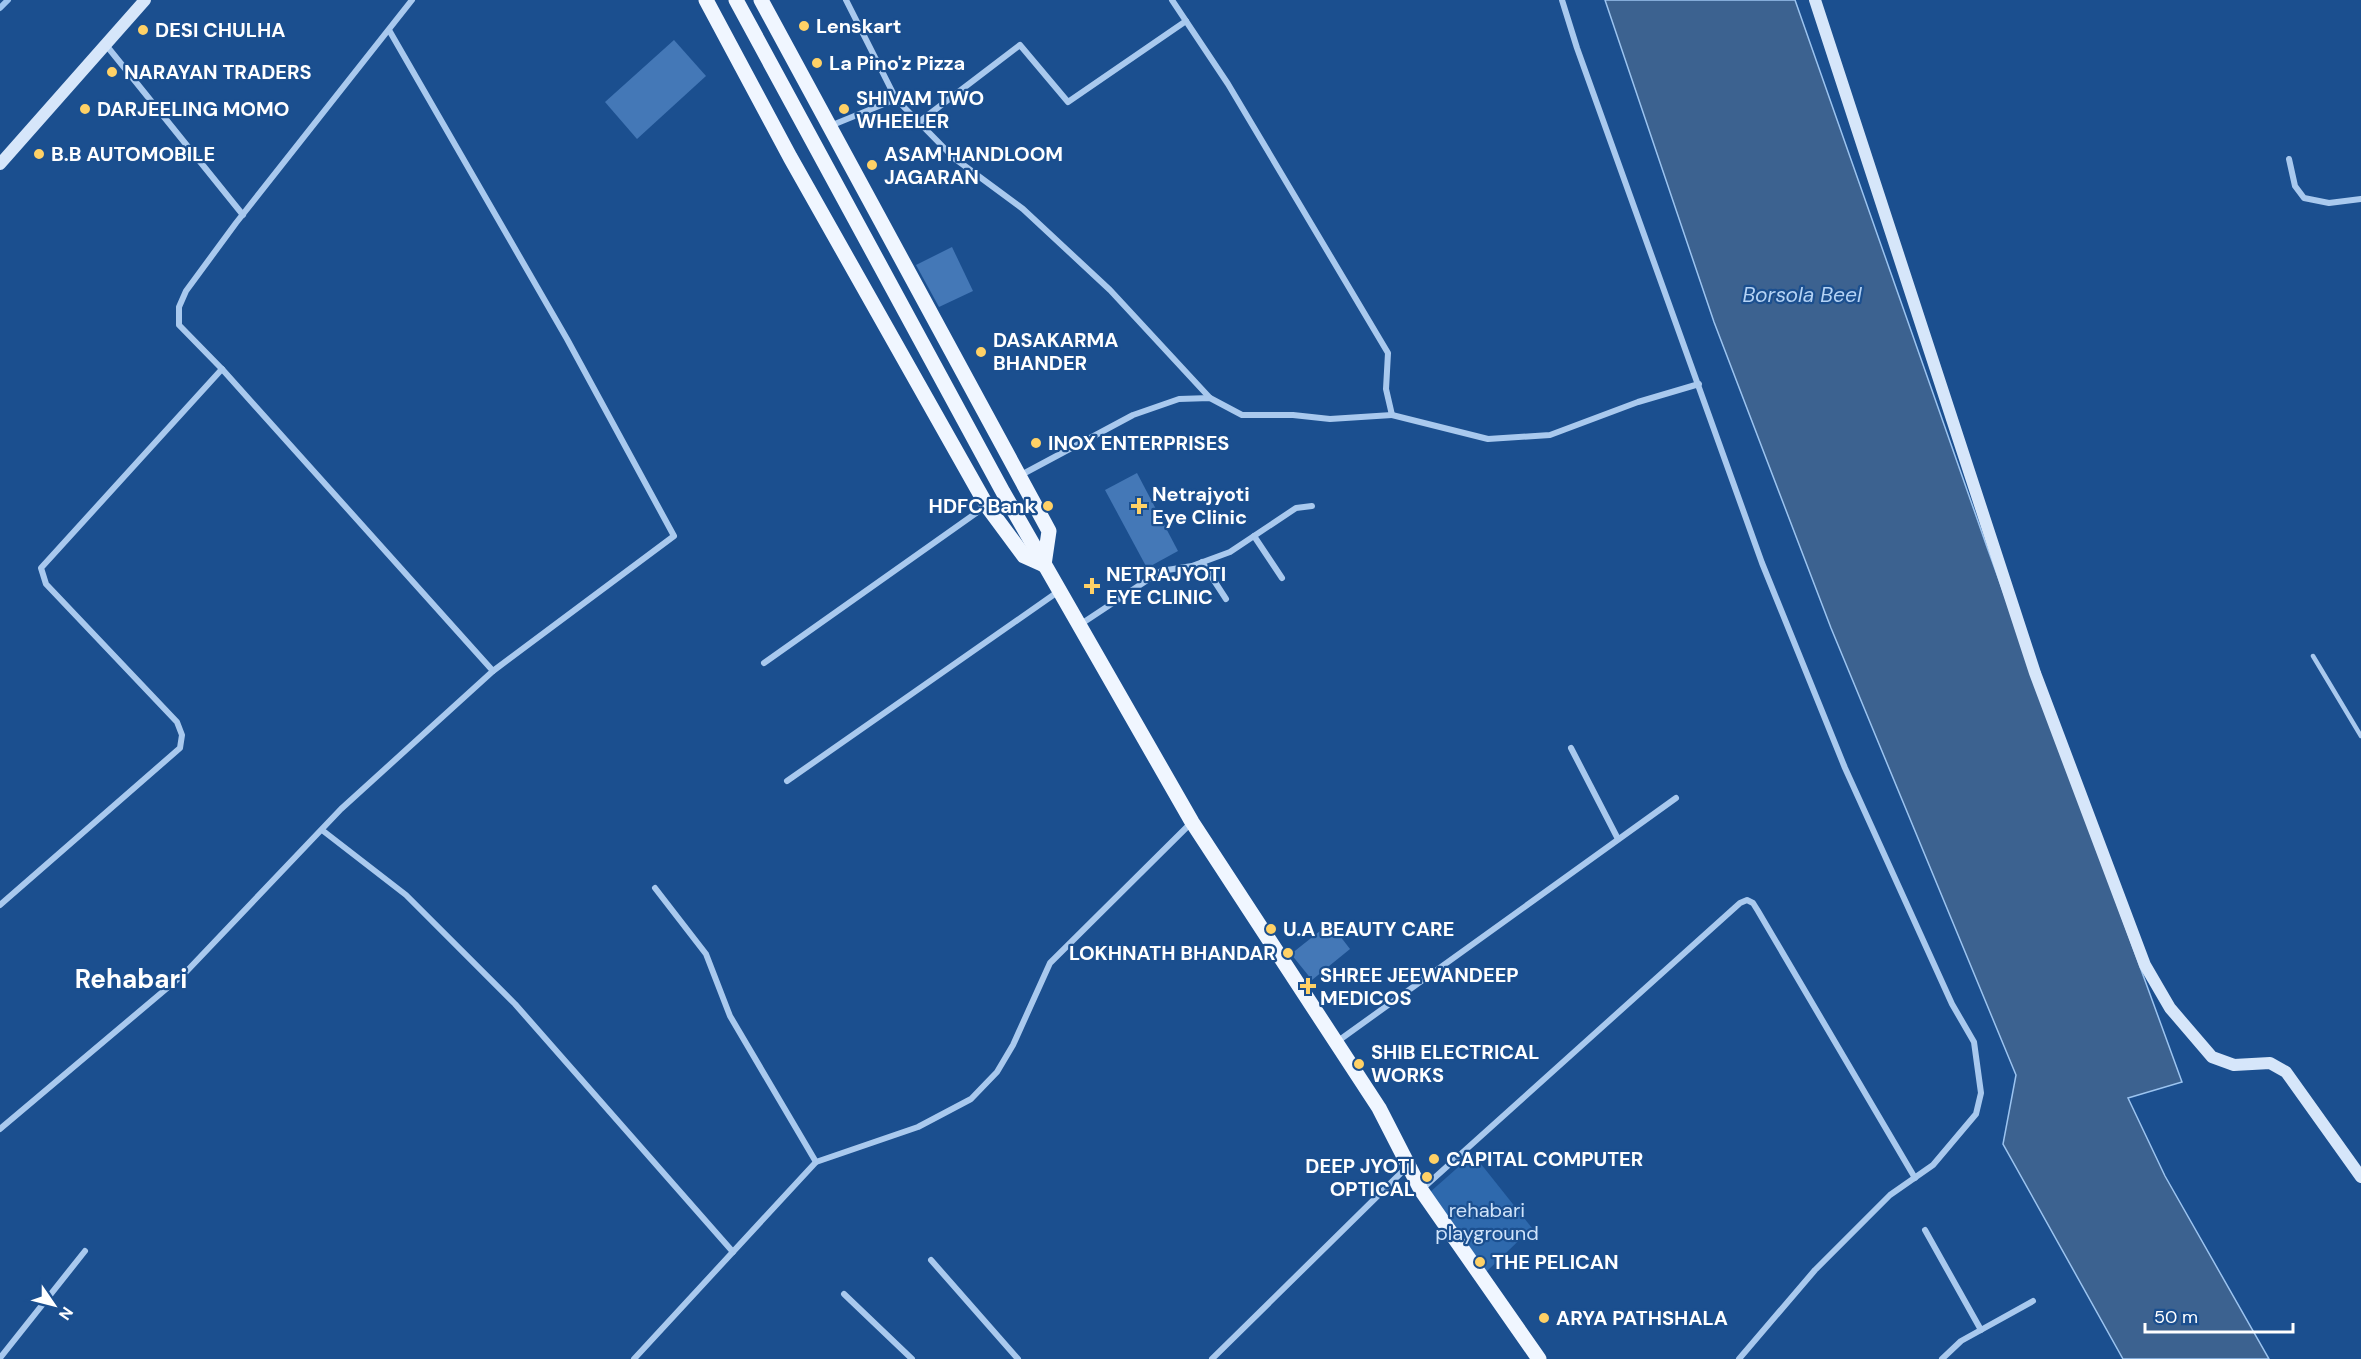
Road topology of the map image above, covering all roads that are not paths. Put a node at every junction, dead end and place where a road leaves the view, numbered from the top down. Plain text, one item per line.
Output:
1 (412, 0) edge
2 (706, 0) edge
3 (736, 0) edge
4 (761, 0) edge
5 (846, 0) edge
6 (1172, 0) edge
7 (1562, 0) edge
8 (1815, 0) edge
9 (139, 2) edge
10 (1186, 21) junction
11 (389, 30) junction
12 (106, 45) junction
13 (896, 99) junction
14 (919, 122) junction
15 (829, 126) junction
16 (2289, 159) dead end
17 (0, 164) edge
18 (2361, 199) edge
19 (243, 215) junction
20 (222, 369) junction
21 (1699, 384) junction
22 (1210, 398) junction
23 (1392, 415) junction
24 (1018, 477) junction
25 (987, 506) junction
26 (1312, 506) dead end
27 (1254, 536) junction
28 (1202, 562) junction
29 (1044, 565) junction
30 (1282, 578) dead end
31 (1060, 591) junction
32 (1226, 599) dead end
33 (1080, 625) junction
34 (2313, 656) dead end
35 (764, 663) dead end
36 (493, 671) junction
37 (2361, 736) edge
38 (1571, 748) dead end
39 (787, 781) dead end
40 (1676, 798) dead end
41 (1192, 822) junction
42 (322, 830) junction
43 (1618, 839) junction
44 (655, 888) dead end
45 (0, 904) edge
46 (1337, 1042) junction
47 (0, 1129) edge
48 (816, 1162) junction
49 (1408, 1166) junction
50 (2361, 1177) edge
51 (1915, 1178) junction
52 (1421, 1190) junction
53 (1926, 1230) dead end
54 (85, 1251) dead end
55 (733, 1252) junction
56 (931, 1260) dead end
57 (844, 1293) dead end
58 (2033, 1301) dead end
59 (1981, 1330) junction
60 (0, 1358) edge
61 (634, 1359) edge
62 (912, 1359) edge
63 (1018, 1359) edge
64 (1212, 1359) edge
65 (1539, 1359) edge
66 (1738, 1359) edge
67 (1942, 1359) edge

1 - 11 street
2 - 25 main road
3 - 29 main road
4 - 15 main road
5 - 13 street
6 - 10 street
7 - 21 street
8 - 50 street
9 - 12 street
10 - 14 street
10 - 23 street
11 - 19 street
11 - 36 street
12 - 17 street
12 - 19 street
13 - 14 street
13 - 15 street
14 - 22 street
15 - 24 main road
16 - 18 street
19 - 20 street
20 - 36 street
20 - 45 street
21 - 23 street
21 - 51 street
22 - 23 street
22 - 24 street
24 - 29 main road
25 - 29 main road
25 - 35 street
26 - 27 street
27 - 28 street
27 - 30 street
28 - 32 street
28 - 33 street
29 - 31 main road
31 - 33 main road
31 - 39 street
33 - 41 main road
34 - 37 lane
36 - 42 street
38 - 43 street
40 - 43 street
41 - 46 main road
41 - 48 street
42 - 47 street
42 - 55 street
43 - 46 street
44 - 48 street
46 - 49 main road
48 - 55 street
49 - 52 main road
49 - 64 street
51 - 52 street
51 - 66 street
52 - 65 main road
53 - 59 street
54 - 60 street
55 - 61 street
56 - 63 street
57 - 62 street
58 - 59 street
59 - 67 street

